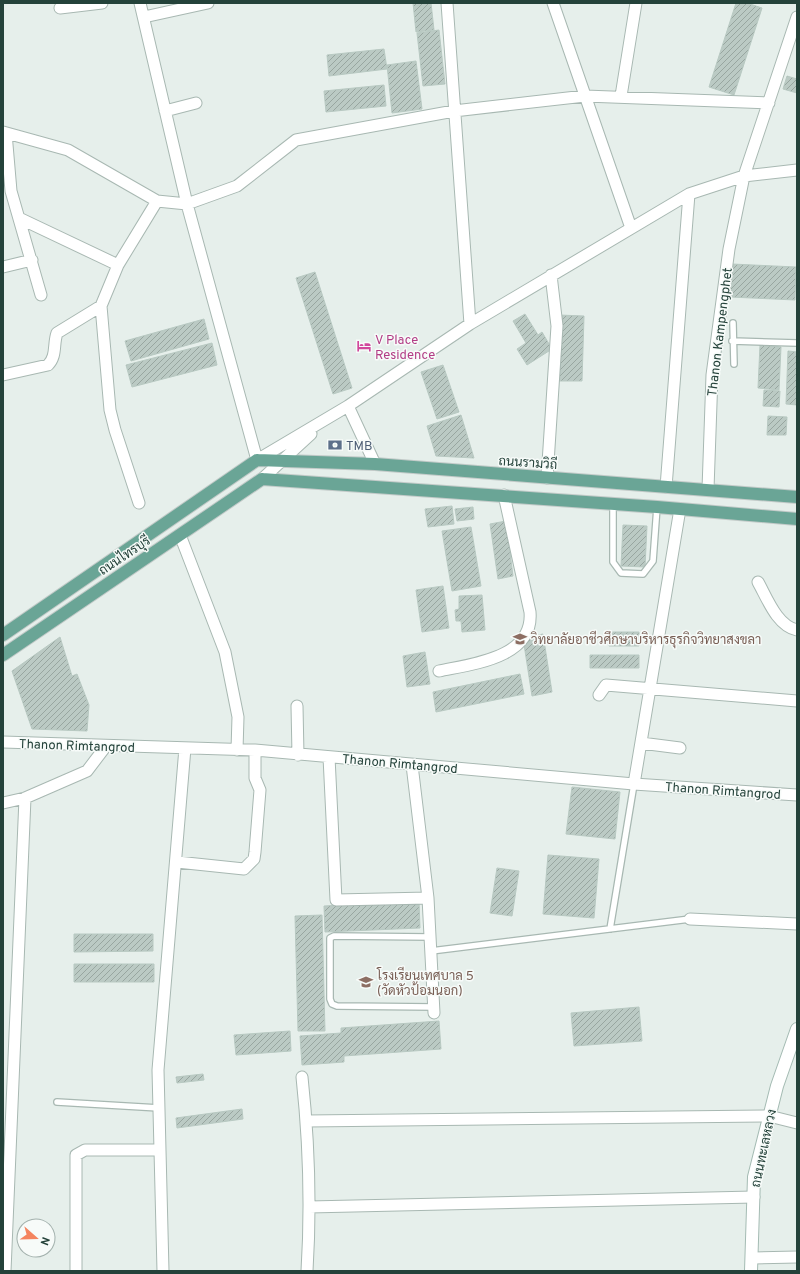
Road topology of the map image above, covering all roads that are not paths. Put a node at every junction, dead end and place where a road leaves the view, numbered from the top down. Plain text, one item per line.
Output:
1 (102, 3) edge
2 (140, 3) edge
3 (208, 3) edge
4 (448, 3) edge
5 (553, 3) edge
6 (636, 3) edge
7 (60, 8) dead end
8 (144, 17) junction
9 (797, 17) edge
10 (585, 96) junction
11 (621, 96) junction
12 (196, 103) dead end
13 (769, 103) junction
14 (165, 111) junction
15 (454, 111) junction
16 (4, 132) edge
17 (797, 170) edge
18 (744, 176) junction
19 (7, 192) edge
20 (689, 194) junction
21 (157, 201) junction
22 (186, 204) junction
23 (19, 218) junction
24 (631, 228) junction
25 (32, 260) junction
26 (118, 266) junction
27 (3, 267) edge
28 (552, 275) junction
29 (41, 295) dead end
30 (101, 306) junction
31 (733, 323) dead end
32 (470, 324) junction
33 (732, 341) junction
34 (797, 343) edge
35 (734, 364) dead end
36 (3, 375) edge
37 (348, 406) junction
38 (327, 419) junction
39 (257, 460) junction
40 (281, 461) junction
41 (375, 464) junction
42 (547, 478) junction
43 (262, 479) junction
44 (666, 487) junction
45 (708, 489) junction
46 (504, 495) junction
47 (797, 497) edge
48 (139, 503) dead end
49 (613, 504) junction
50 (657, 507) junction
51 (680, 509) junction
52 (797, 519) edge
53 (180, 534) junction
54 (758, 582) dead end
55 (797, 630) edge
56 (3, 635) edge
57 (3, 655) edge
58 (439, 671) dead end
59 (650, 689) junction
60 (599, 695) dead end
61 (797, 701) edge
62 (297, 706) dead end
63 (3, 742) edge
64 (641, 743) junction
65 (106, 746) junction
66 (185, 748) junction
67 (680, 748) dead end
68 (237, 750) junction
69 (255, 750) junction
70 (298, 755) junction
71 (329, 757) junction
72 (412, 765) junction
73 (634, 784) junction
74 (797, 795) edge
75 (25, 798) junction
76 (3, 803) edge
77 (177, 862) junction
78 (428, 898) junction
79 (690, 919) joint
80 (797, 924) edge
81 (610, 928) junction
82 (431, 937) junction
83 (431, 951) junction
84 (434, 1010) joint
85 (797, 1029) edge
86 (302, 1077) dead end
87 (57, 1102) dead end
88 (159, 1108) junction
89 (769, 1116) junction
90 (307, 1121) junction
91 (797, 1123) edge
92 (160, 1150) junction
93 (754, 1197) junction
94 (309, 1207) junction
95 (4, 1255) edge
96 (753, 1258) junction
97 (797, 1258) edge
98 (5, 1271) edge
99 (76, 1271) edge
100 (163, 1271) edge
101 (307, 1271) edge
102 (752, 1271) edge

1 - 7 street
2 - 8 street
3 - 8 street
4 - 15 street
5 - 10 street
6 - 11 street
8 - 14 street
9 - 13 street, Thanon Kampengphet
10 - 11 street
10 - 15 street
10 - 24 street
11 - 13 street
12 - 14 street
13 - 18 street, Thanon Kampengphet
14 - 22 street
15 - 22 street
15 - 32 street
16 - 19 street
16 - 21 street
17 - 18 street
18 - 20 street
18 - 45 street, Thanon Kampengphet
19 - 23 street
20 - 24 street
20 - 44 street
21 - 22 street
21 - 26 street
22 - 39 street
23 - 25 street
23 - 26 street
24 - 28 street
25 - 27 street
25 - 29 street
26 - 30 street
28 - 32 street
28 - 42 street
30 - 36 street
30 - 48 street
31 - 33 lane
32 - 37 street
33 - 34 lane
33 - 35 lane
37 - 38 street
37 - 41 street
38 - 39 street
38 - 40 street
39 - 40 main road, ถนนรามวิถี
39 - 43 main road
39 - 56 main road, ถนนไทรบุรี
40 - 41 main road, ถนนรามวิถี
40 - 43 street
41 - 42 main road, ถนนรามวิถี
42 - 44 main road, ถนนรามวิถี
43 - 46 main road
43 - 53 main road, ถนนไทรบุรี
44 - 45 main road, ถนนรามวิถี
45 - 47 main road, ถนนรามวิถี
46 - 49 main road
46 - 58 street
49 - 50 main road
49 - 50 lane
50 - 51 main road
51 - 52 main road
51 - 59 street
53 - 57 main road, ถนนไทรบุรี
53 - 68 street
54 - 55 street
59 - 60 street
59 - 61 street
59 - 64 street
62 - 70 street
63 - 65 street, Thanon Rimtangrod
64 - 67 street
64 - 73 street
65 - 66 street, Thanon Rimtangrod
65 - 75 street
66 - 68 street, Thanon Rimtangrod
66 - 77 street
68 - 69 street, Thanon Rimtangrod
69 - 70 street, Thanon Rimtangrod
69 - 77 street
70 - 71 street, Thanon Rimtangrod
71 - 72 street, Thanon Rimtangrod
71 - 78 street
72 - 73 street, Thanon Rimtangrod
72 - 78 street
73 - 74 street, Thanon Rimtangrod
73 - 81 lane
75 - 76 street
75 - 95 street
77 - 88 street
78 - 82 street
79 - 80 street
79 - 81 lane
81 - 83 lane
82 - 83 street
82 - 84 lane
83 - 84 street
85 - 89 main road, ถนนทะเลหลวง
86 - 90 street
87 - 88 lane
88 - 92 street
89 - 90 street
89 - 91 street
89 - 93 main road, ถนนทะเลหลวง
90 - 94 street
92 - 99 street
92 - 100 street
93 - 94 street
93 - 96 main road, ถนนทะเลหลวง
94 - 101 street
95 - 98 street
96 - 97 street
96 - 102 main road, ถนนทะเลหลวง

